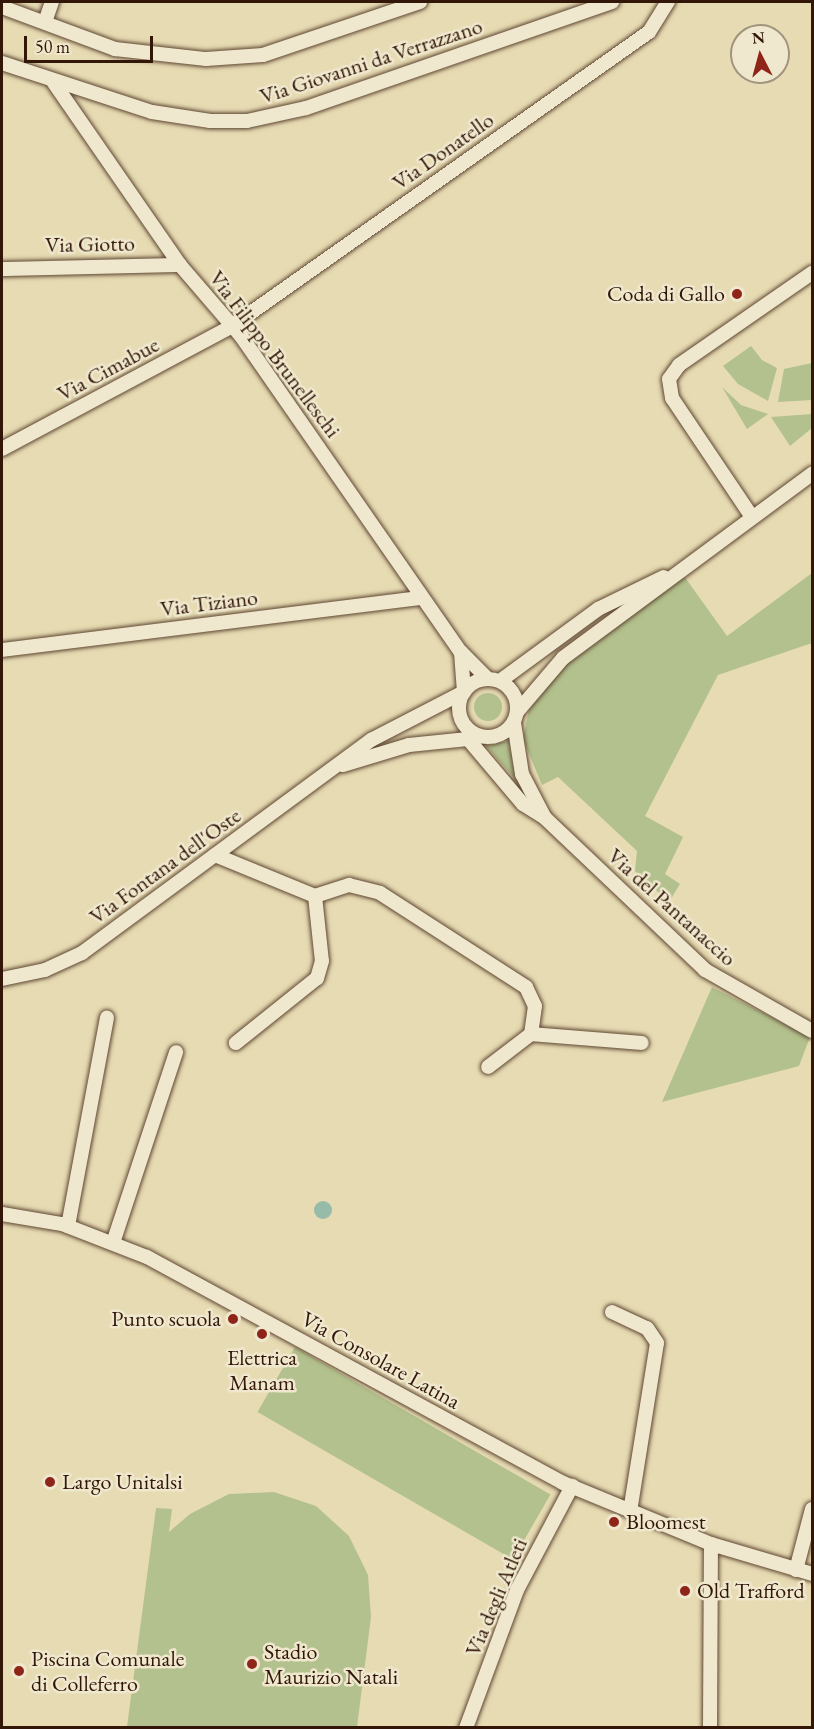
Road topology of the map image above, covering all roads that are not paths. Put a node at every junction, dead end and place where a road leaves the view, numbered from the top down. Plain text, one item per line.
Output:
1 (52, 2) edge
2 (420, 2) edge
3 (612, 2) edge
4 (663, 4) edge
5 (2, 7) edge
6 (45, 22) junction
7 (2, 63) edge
8 (54, 83) junction
9 (180, 265) junction
10 (2, 269) edge
11 (813, 273) edge
12 (232, 326) junction
13 (2, 448) edge
14 (813, 474) edge
15 (752, 517) junction
16 (672, 574) junction
17 (421, 598) junction
18 (2, 650) edge
19 (461, 652) junction
20 (494, 680) junction
21 (464, 692) junction
22 (516, 717) junction
23 (470, 736) junction
24 (343, 765) junction
25 (545, 818) junction
26 (215, 855) junction
27 (315, 896) junction
28 (2, 979) edge
29 (107, 1018) dead end
30 (811, 1025) edge
31 (531, 1035) junction
32 (236, 1043) dead end
33 (642, 1043) dead end
34 (176, 1052) dead end
35 (488, 1067) dead end
36 (2, 1214) edge
37 (68, 1226) junction
38 (113, 1243) junction
39 (612, 1312) dead end
40 (572, 1486) junction
41 (813, 1509) edge
42 (630, 1511) junction
43 (711, 1544) junction
44 (796, 1570) junction
45 (813, 1574) edge
46 (466, 1728) edge
47 (710, 1728) edge

1 - 6 street
2 - 6 street
3 - 8 street, Via Giovanni da Verrazzano
4 - 12 street, Via Donatello
5 - 6 street
7 - 8 street, Via Giovanni da Verrazzano
8 - 9 street, Via Filippo Brunelleschi
9 - 10 street, Via Giotto
9 - 12 street, Via Filippo Brunelleschi
11 - 15 street
12 - 13 street, Via Cimabue
12 - 17 street, Via Filippo Brunelleschi
14 - 15 street
15 - 16 street
16 - 20 street
16 - 22 street
17 - 18 street, Via Tiziano
17 - 19 street, Via Filippo Brunelleschi
19 - 20 street, Via Filippo Brunelleschi
19 - 21 street
20 - 21 street
20 - 22 street
21 - 23 street
21 - 24 street, Via Fontana dell'Oste
22 - 23 street
22 - 25 street, Via del Pantanaccio
23 - 24 street, Via Fontana dell'Oste
23 - 25 street, Via del Pantanaccio
24 - 26 street, Via Fontana dell'Oste
25 - 30 street, Via del Pantanaccio
26 - 27 street
26 - 28 street, Via Fontana dell'Oste
27 - 31 street
27 - 32 street
29 - 37 street
31 - 33 street
31 - 35 street
34 - 38 street
36 - 37 street, Via Consolare Latina
37 - 38 street, Via Consolare Latina
38 - 40 street, Via Consolare Latina
39 - 42 street
40 - 42 street, Via Consolare Latina
40 - 46 street, Via degli Atleti
41 - 44 street
42 - 43 street, Via Consolare Latina
43 - 44 street, Via Consolare Latina
43 - 47 street
44 - 45 street, Via Consolare Latina

